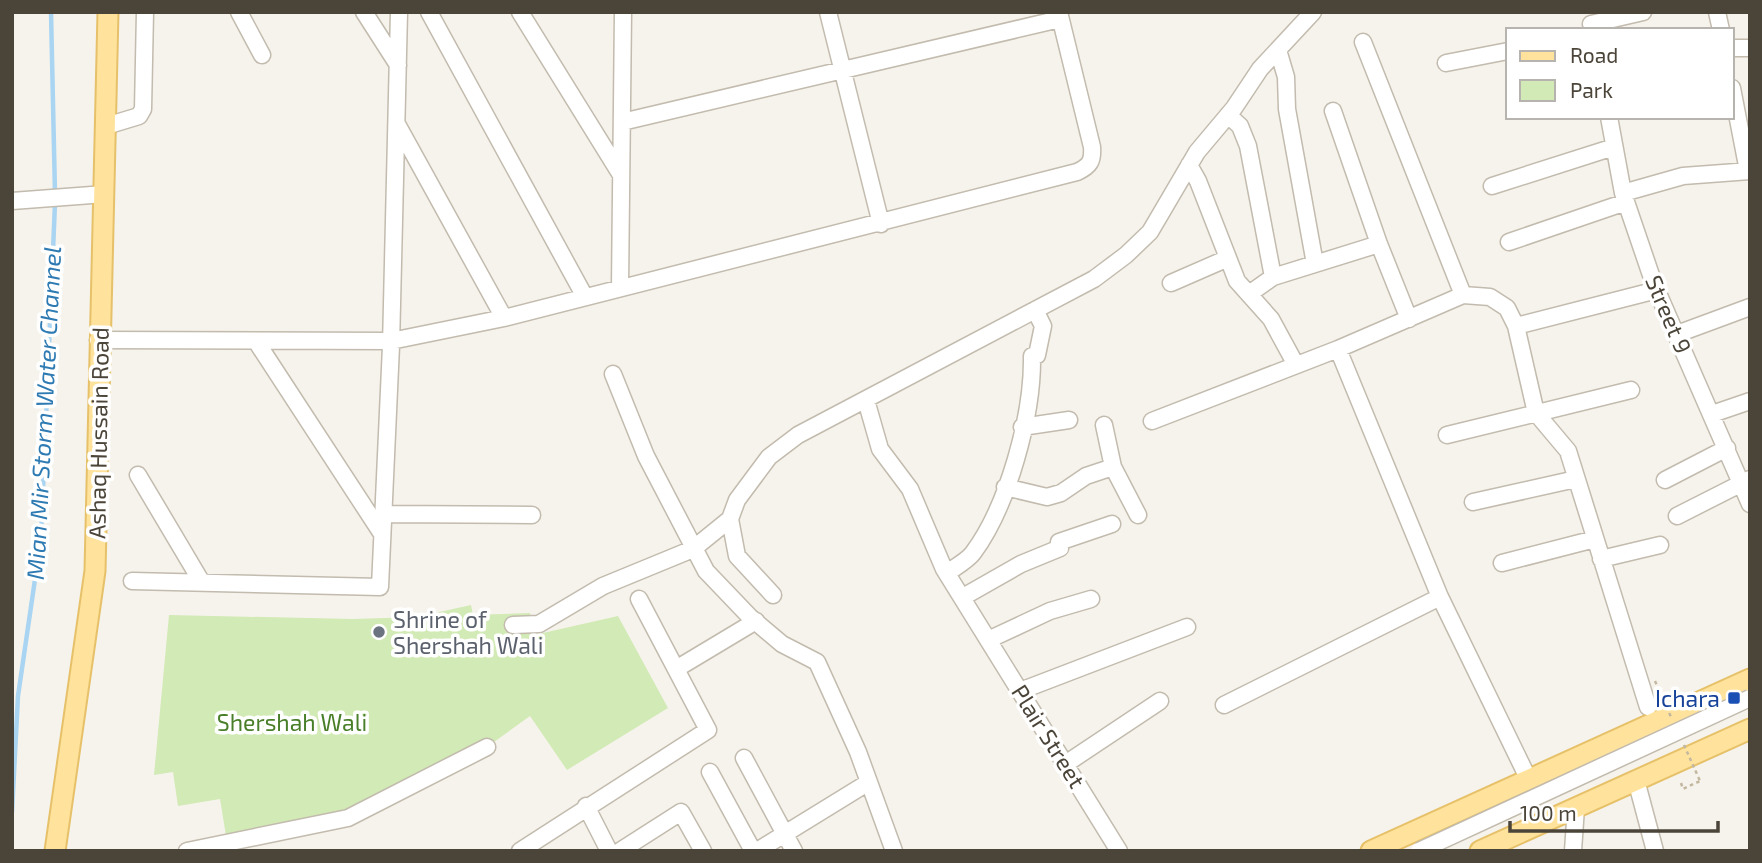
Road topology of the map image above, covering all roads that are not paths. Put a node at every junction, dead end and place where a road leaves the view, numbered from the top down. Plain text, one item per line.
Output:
1 (108, 12) edge
2 (145, 12) edge
3 (239, 12) edge
4 (364, 12) edge
5 (399, 12) edge
6 (429, 12) edge
7 (520, 12) edge
8 (623, 12) edge
9 (828, 12) edge
10 (1313, 12) edge
11 (1643, 12) edge
12 (1059, 15) edge
13 (1590, 22) edge
14 (1363, 42) dead end
15 (1278, 50) junction
16 (1506, 51) edge
17 (262, 55) dead end
18 (1446, 63) dead end
19 (398, 65) junction
20 (842, 70) junction
21 (1734, 99) edge
22 (1334, 111) dead end
23 (1228, 114) junction
24 (1609, 119) edge
25 (397, 122) junction
26 (622, 122) junction
27 (106, 126) junction
28 (1615, 147) junction
29 (1189, 165) junction
30 (1749, 171) edge
31 (621, 175) junction
32 (1492, 186) dead end
33 (105, 194) junction
34 (1625, 198) junction
35 (12, 201) edge
36 (881, 224) junction
37 (1509, 242) dead end
38 (1379, 244) junction
39 (1226, 259) junction
40 (1315, 264) junction
41 (1273, 276) junction
42 (1171, 283) dead end
43 (620, 287) junction
44 (1657, 290) junction
45 (1249, 294) junction
46 (1463, 295) junction
47 (585, 297) junction
48 (1750, 307) edge
49 (1035, 310) junction
50 (504, 318) junction
51 (1409, 319) junction
52 (1516, 326) junction
53 (1677, 334) junction
54 (99, 340) junction
55 (256, 341) junction
56 (391, 341) junction
57 (1338, 349) junction
58 (1296, 365) junction
59 (613, 374) dead end
60 (1632, 390) dead end
61 (866, 400) junction
62 (1750, 401) edge
63 (1536, 413) junction
64 (1712, 414) junction
65 (1069, 420) dead end
66 (1152, 421) dead end
67 (1104, 425) dead end
68 (1022, 426) junction
69 (1447, 435) dead end
70 (1727, 448) junction
71 (1113, 467) junction
72 (138, 475) dead end
73 (1576, 479) junction
74 (1665, 480) dead end
75 (1745, 481) edge
76 (1005, 487) junction
77 (1473, 502) dead end
78 (1750, 504) edge
79 (383, 514) junction
80 (532, 515) dead end
81 (1138, 515) dead end
82 (1677, 516) dead end
83 (730, 519) junction
84 (1112, 524) dead end
85 (382, 534) junction
86 (1595, 539) junction
87 (1660, 544) dead end
88 (694, 549) junction
89 (1601, 559) junction
90 (1502, 563) dead end
91 (947, 573) junction
92 (132, 581) dead end
93 (201, 581) junction
94 (773, 595) dead end
95 (963, 597) junction
96 (1440, 597) junction
97 (639, 599) dead end
98 (1091, 599) dead end
99 (756, 621) junction
100 (513, 625) dead end
101 (1186, 627) dead end
102 (988, 640) junction
103 (676, 669) junction
104 (1750, 679) edge
105 (1020, 691) junction
106 (1750, 698) edge
107 (1160, 701) dead end
108 (1224, 705) dead end
109 (1648, 707) dead end
110 (1750, 729) edge
111 (487, 747) dead end
112 (744, 758) dead end
113 (1067, 763) junction
114 (710, 772) dead end
115 (1528, 778) junction
116 (1636, 780) junction
117 (869, 782) junction
118 (586, 806) junction
119 (1576, 807) junction
120 (785, 835) junction
121 (893, 850) edge
122 (55, 851) edge
123 (187, 851) edge
124 (520, 851) edge
125 (609, 851) edge
126 (620, 851) edge
127 (703, 851) edge
128 (755, 851) edge
129 (794, 851) edge
130 (1119, 851) edge
131 (1371, 851) edge
132 (1419, 851) edge
133 (1480, 851) edge
134 (1573, 851) edge
135 (1655, 851) edge

1 - 27 main road, Ashaq Hussain Road
2 - 27 street
3 - 17 street
4 - 19 street
5 - 19 street
6 - 47 street
7 - 31 street
8 - 26 street
9 - 20 street
10 - 15 street
11 - 13 street
12 - 20 street
12 - 36 street
14 - 46 street
15 - 23 street
15 - 40 street
16 - 18 street
19 - 25 street
20 - 26 street
20 - 36 street
21 - 30 street
22 - 38 street
23 - 29 street
23 - 41 street
24 - 28 street, Street 9
25 - 50 street
25 - 56 street
26 - 31 street
27 - 33 main road, Ashaq Hussain Road
28 - 32 street
28 - 34 street, Street 9
29 - 39 street
29 - 49 street
30 - 34 street
31 - 43 street
33 - 35 street
33 - 54 main road, Ashaq Hussain Road
34 - 37 street
34 - 44 street, Street 9
36 - 43 street
38 - 40 street
38 - 51 street
39 - 42 street
39 - 45 street
40 - 41 street
41 - 45 street
43 - 47 street
44 - 52 street
44 - 53 street, Street 9
45 - 58 street
46 - 51 street
46 - 52 street
47 - 50 street
48 - 53 street
49 - 61 street
49 - 68 street
50 - 56 street
51 - 57 street
52 - 63 street
53 - 64 street, Street 9
54 - 55 street
54 - 122 main road, Ashaq Hussain Road
55 - 56 street
55 - 85 street
56 - 79 street
57 - 58 street
57 - 96 street
58 - 66 street
59 - 88 street
60 - 63 street
61 - 83 street
61 - 91 street, Plair Street
62 - 64 street
63 - 69 street
63 - 73 street
64 - 70 street, Street 9
65 - 68 street
67 - 71 street
68 - 76 street
70 - 74 street
70 - 75 street, Street 9
71 - 76 street
71 - 81 street
72 - 93 street
73 - 77 street
73 - 86 street
75 - 78 street, Street 9
75 - 82 street
76 - 91 street
79 - 80 street
79 - 85 street
83 - 88 street
83 - 94 street
84 - 95 street
85 - 93 street
86 - 89 street
86 - 90 street
87 - 89 street
88 - 99 street
88 - 100 street
89 - 109 street
91 - 95 street, Plair Street
92 - 93 street
95 - 102 street, Plair Street
96 - 108 street
96 - 115 street
97 - 103 street
98 - 102 street
99 - 103 street
99 - 117 street
101 - 105 street
102 - 105 street, Plair Street
103 - 118 street
104 - 115 main road
105 - 113 street, Plair Street
106 - 132 street, bridge
107 - 113 street
110 - 116 main road
111 - 123 street
112 - 120 street
113 - 130 street, Plair Street
114 - 128 street
115 - 131 main road
116 - 119 main road
116 - 135 street
117 - 120 street
117 - 121 street
118 - 124 street
118 - 125 street
119 - 133 main road
119 - 134 street
120 - 128 street
120 - 129 street
126 - 127 street

